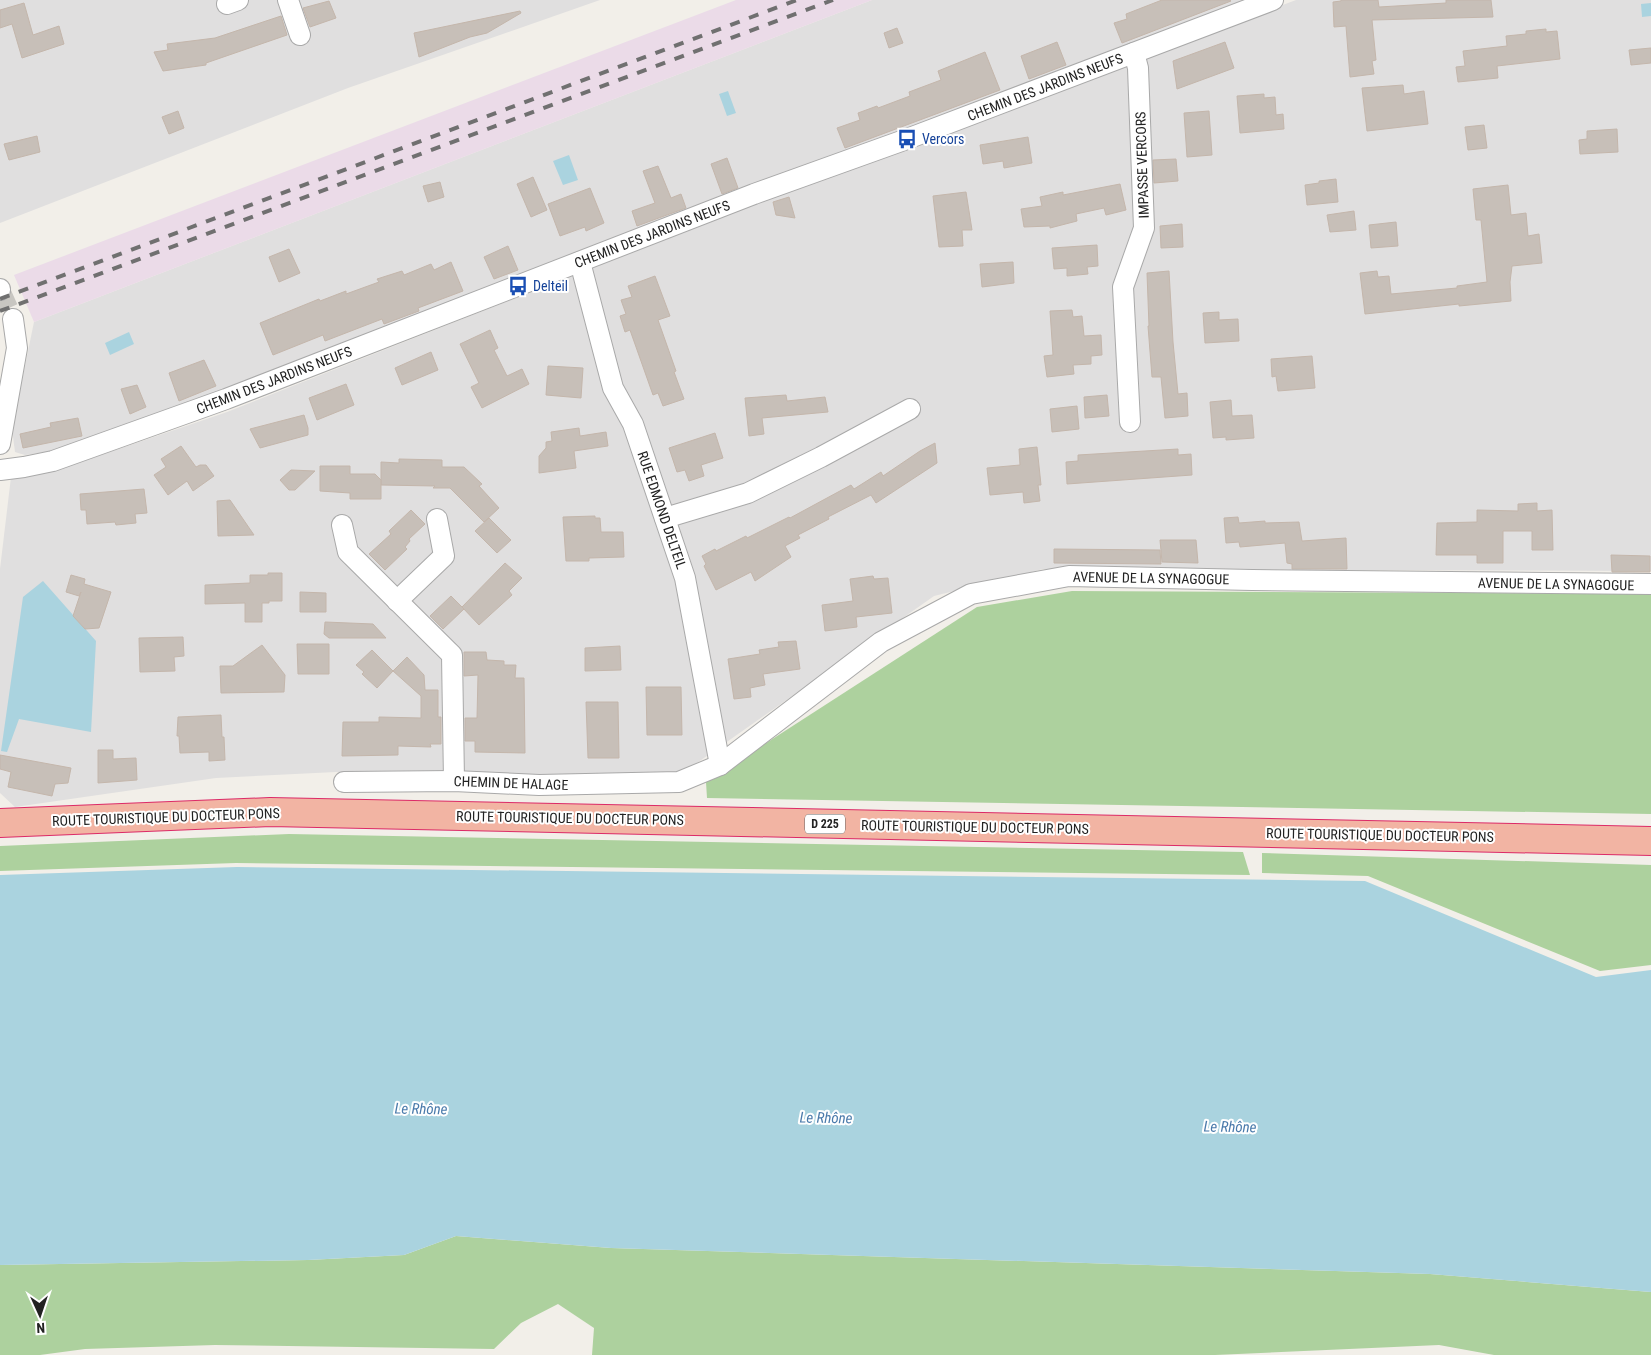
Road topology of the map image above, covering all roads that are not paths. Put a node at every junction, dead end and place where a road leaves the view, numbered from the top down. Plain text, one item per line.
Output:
1 (288, 0) edge
2 (1273, 0) edge
3 (300, 35) dead end
4 (1134, 53) junction
5 (580, 262) junction
6 (13, 319) tunnel mouth
7 (910, 409) dead end
8 (1130, 422) dead end
9 (0, 444) edge
10 (0, 470) edge
11 (665, 518) junction
12 (437, 519) dead end
13 (342, 525) dead end
14 (1651, 584) edge
15 (397, 602) junction
16 (720, 765) junction
17 (454, 781) junction
18 (344, 782) dead end
19 (679, 782) joint
20 (6, 820) edge
21 (1651, 841) edge

1 - 3 street
2 - 4 street, CHEMIN DES JARDINS NEUFS
4 - 5 street, CHEMIN DES JARDINS NEUFS
4 - 8 street, IMPASSE VERCORS
5 - 10 street, CHEMIN DES JARDINS NEUFS
5 - 11 street, RUE EDMOND DELTEIL
6 - 9 street
7 - 11 street
11 - 16 street, RUE EDMOND DELTEIL
12 - 15 street
13 - 15 street
14 - 16 street, AVENUE DE LA SYNAGOGUE
15 - 17 street
16 - 19 street, AVENUE DE LA SYNAGOGUE
17 - 18 street, CHEMIN DE HALAGE
17 - 19 street, CHEMIN DE HALAGE
20 - 21 highway, ROUTE TOURISTIQUE DU DOCTEUR PONS / D 225

